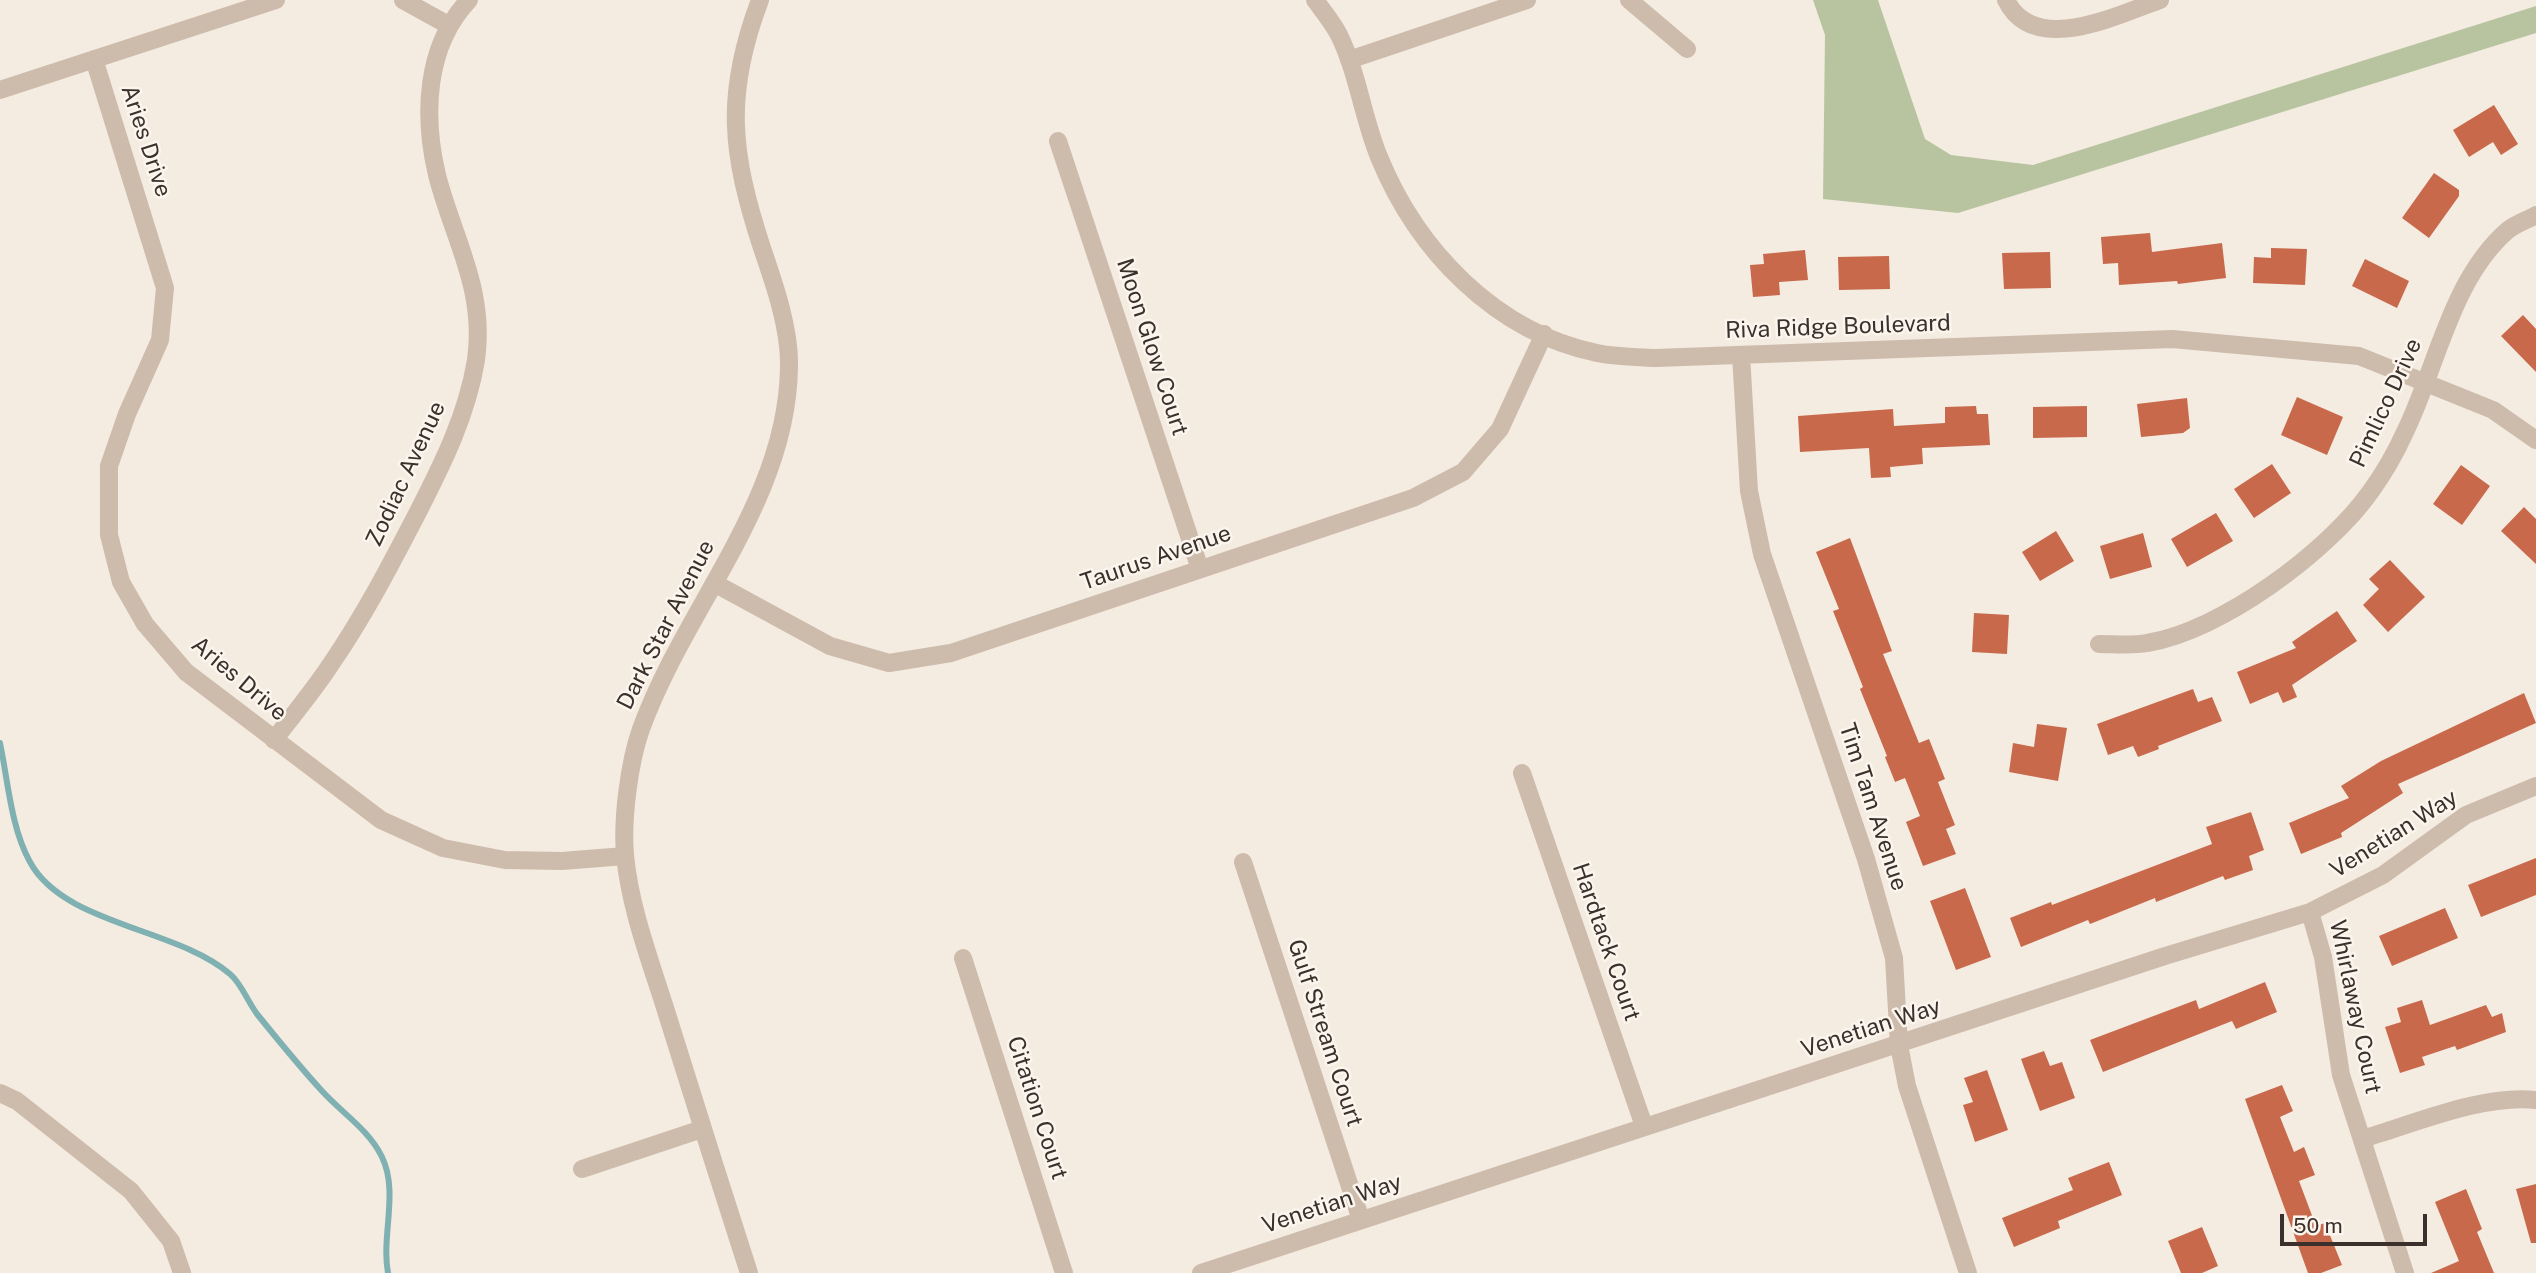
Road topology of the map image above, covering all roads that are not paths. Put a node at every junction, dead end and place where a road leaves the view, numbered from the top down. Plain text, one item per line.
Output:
1 (276, 0) edge
2 (403, 0) edge
3 (469, 0) edge
4 (760, 0) edge
5 (1315, 0) edge
6 (1527, 0) edge
7 (1629, 0) edge
8 (2006, 0) edge
9 (2160, 0) edge
10 (450, 26) junction
11 (1687, 50) dead end
12 (94, 60) junction
13 (1349, 60) junction
14 (0, 90) edge
15 (1058, 141) dead end
16 (2536, 215) edge
17 (1544, 334) junction
18 (1741, 355) junction
19 (2427, 381) junction
20 (2536, 440) edge
21 (1200, 569) junction
22 (714, 583) junction
23 (2099, 645) dead end
24 (274, 740) junction
25 (1522, 773) dead end
26 (2536, 786) edge
27 (625, 856) junction
28 (1243, 862) dead end
29 (2310, 912) junction
30 (963, 958) dead end
31 (1899, 1045) junction
32 (0, 1093) edge
33 (2536, 1100) edge
34 (1644, 1126) junction
35 (702, 1129) junction
36 (2362, 1139) junction
37 (582, 1169) dead end
38 (1362, 1220) junction
39 (182, 1273) edge
40 (749, 1273) edge
41 (1064, 1273) edge
42 (1200, 1273) edge
43 (1968, 1273) edge
44 (2405, 1273) edge

1 - 12 street
2 - 10 street
3 - 10 street, Zodiac Avenue
4 - 22 street, Dark Star Avenue
5 - 13 street, Riva Ridge Boulevard
6 - 13 street
7 - 11 street
8 - 9 street
10 - 24 street, Zodiac Avenue
12 - 14 street
12 - 24 street, Aries Drive
13 - 17 street, Riva Ridge Boulevard
15 - 21 street, Moon Glow Court
16 - 19 street, Pimlico Drive
17 - 18 street, Riva Ridge Boulevard
17 - 21 street, Taurus Avenue
18 - 19 street, Riva Ridge Boulevard
18 - 31 street, Tim Tam Avenue
19 - 20 street, Riva Ridge Boulevard
19 - 23 street, Pimlico Drive
21 - 22 street, Taurus Avenue
22 - 27 street, Dark Star Avenue
24 - 27 street, Aries Drive
25 - 34 street, Hardtack Court
26 - 29 street, Venetian Way
27 - 35 street, Dark Star Avenue
28 - 38 street, Gulf Stream Court
29 - 31 street, Venetian Way
29 - 36 street, Whirlaway Court
30 - 41 street, Citation Court
31 - 34 street, Venetian Way
31 - 43 street, Tim Tam Avenue
32 - 39 street
33 - 36 street
34 - 38 street, Venetian Way
35 - 37 street
35 - 40 street, Dark Star Avenue
36 - 44 street, Whirlaway Court
38 - 42 street, Venetian Way

